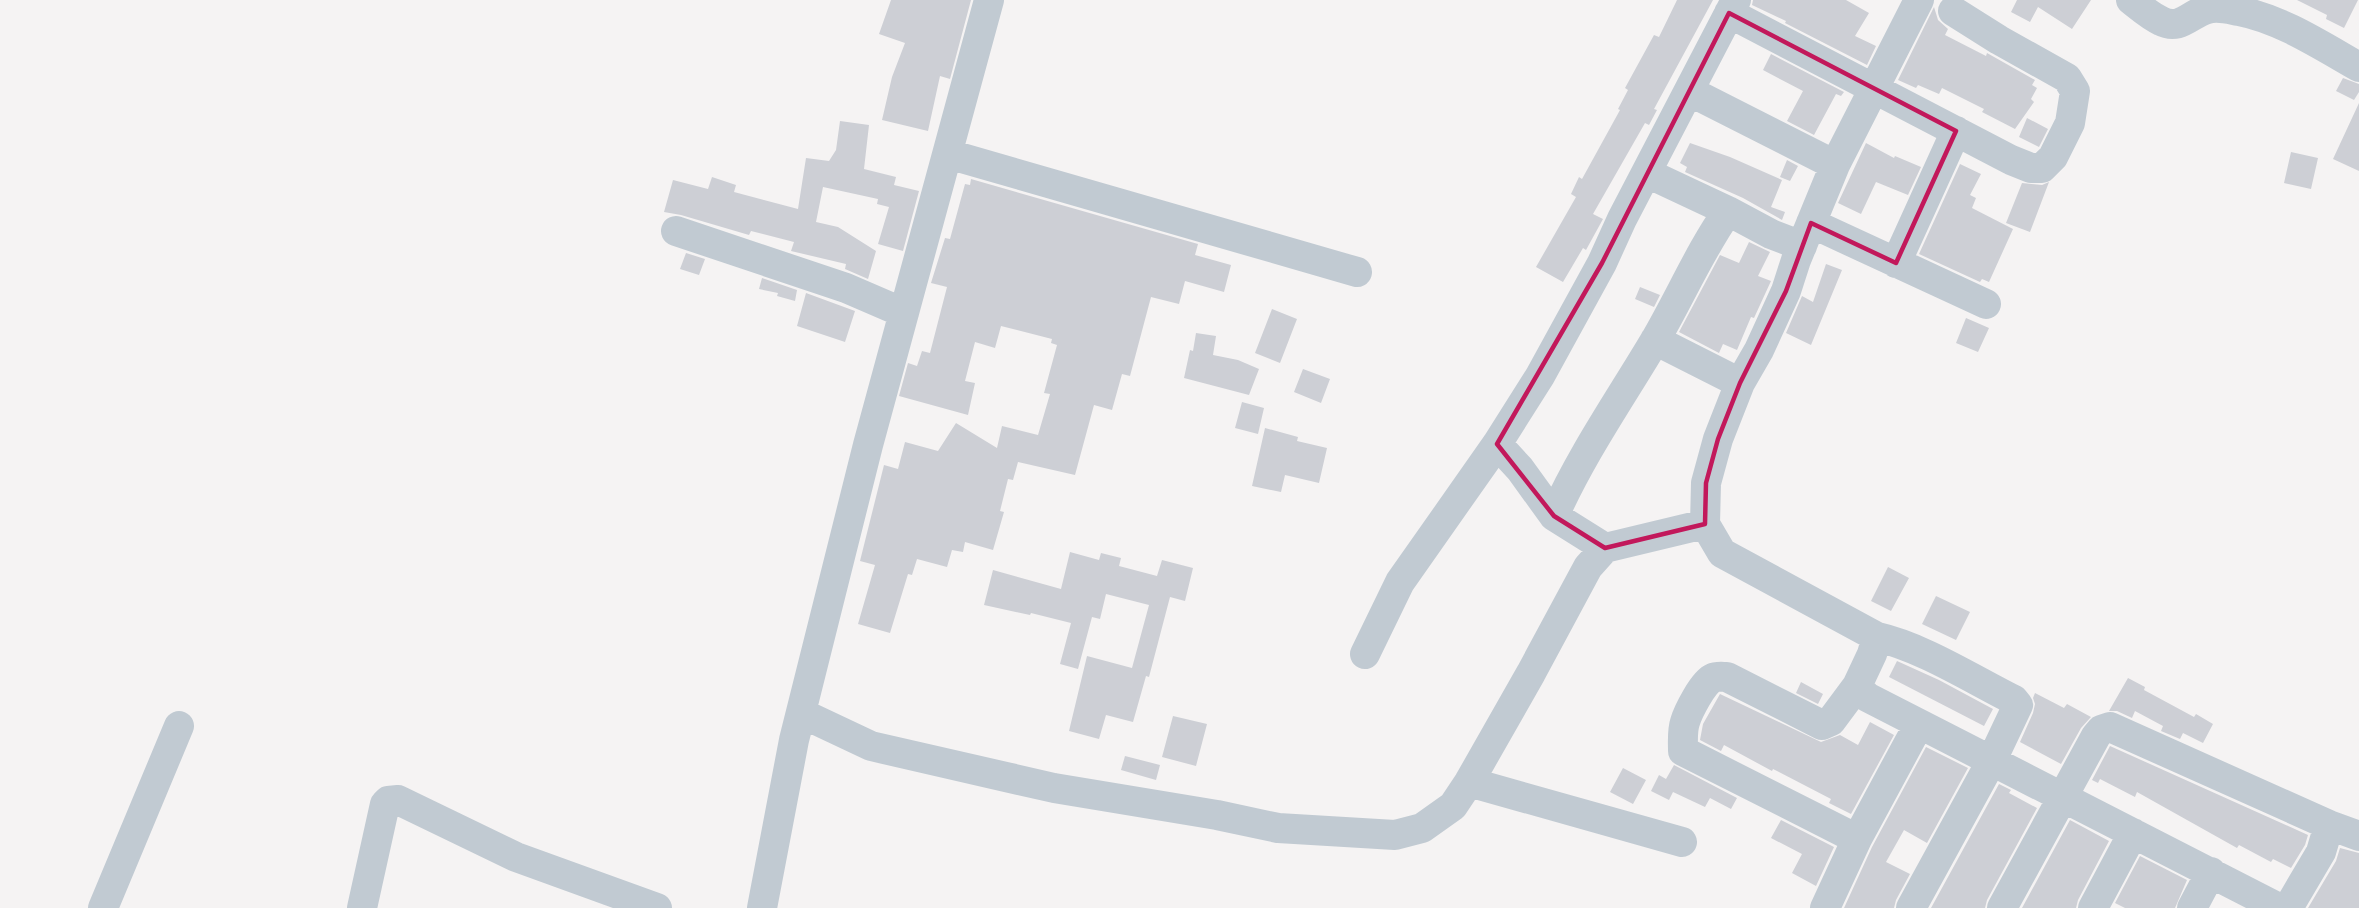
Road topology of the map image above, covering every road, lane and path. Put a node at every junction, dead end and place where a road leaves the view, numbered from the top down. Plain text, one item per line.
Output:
1 (989, 0) edge
2 (1919, 0) edge
3 (2131, 0) edge
4 (1951, 4) edge
5 (1732, 7) edge
6 (2359, 67) edge
7 (1873, 87) junction
8 (1689, 91) junction
9 (1956, 131) junction
10 (948, 153) junction
11 (1835, 165) junction
12 (1647, 173) junction
13 (1728, 211) junction
14 (676, 231) dead end
15 (1807, 235) junction
16 (1896, 263) junction
17 (1357, 272) dead end
18 (1986, 303) dead end
19 (904, 313) junction
20 (1655, 340) junction
21 (1740, 382) junction
22 (1497, 444) junction
23 (1554, 516) junction
24 (1705, 524) junction
25 (1605, 548) junction
26 (1877, 637) junction
27 (1365, 654) dead end
28 (1857, 686) junction
29 (801, 713) junction
30 (1918, 724) junction
31 (179, 726) dead end
32 (1992, 760) junction
33 (1469, 782) junction
34 (2064, 796) junction
35 (2330, 825) junction
36 (2133, 833) junction
37 (2359, 836) edge
38 (1857, 839) junction
39 (1682, 842) dead end
40 (2211, 872) junction
41 (103, 908) edge
42 (362, 908) edge
43 (657, 908) edge
44 (762, 908) edge
45 (1825, 908) edge
46 (1911, 908) edge
47 (2002, 908) edge
48 (2093, 908) edge
49 (2192, 908) edge
50 (2279, 908) edge
51 (2288, 908) edge

1 - 10 street
2 - 7 street
3 - 6 street
4 - 9 street
5 - 7 street
5 - 8 street
7 - 9 street
7 - 11 street
8 - 11 street
8 - 12 street
9 - 16 street
10 - 17 street
10 - 19 street
11 - 15 street
12 - 13 street
12 - 22 street
13 - 15 street
13 - 20 street
14 - 19 street
15 - 16 street
15 - 21 street
16 - 18 street
19 - 29 street
20 - 21 street
20 - 23 street
21 - 24 street
22 - 23 street
22 - 27 street
23 - 25 street
24 - 25 street
24 - 26 street
25 - 33 street
26 - 28 street
26 - 32 street
28 - 30 street
28 - 38 street
29 - 33 street
29 - 44 street
30 - 32 street
30 - 38 street
31 - 41 street
32 - 34 street
32 - 46 street
33 - 39 street
34 - 35 street
34 - 36 street
34 - 47 street
35 - 37 street
35 - 51 street
36 - 40 street
36 - 48 street
38 - 45 street
40 - 49 street
40 - 50 street
42 - 43 street

